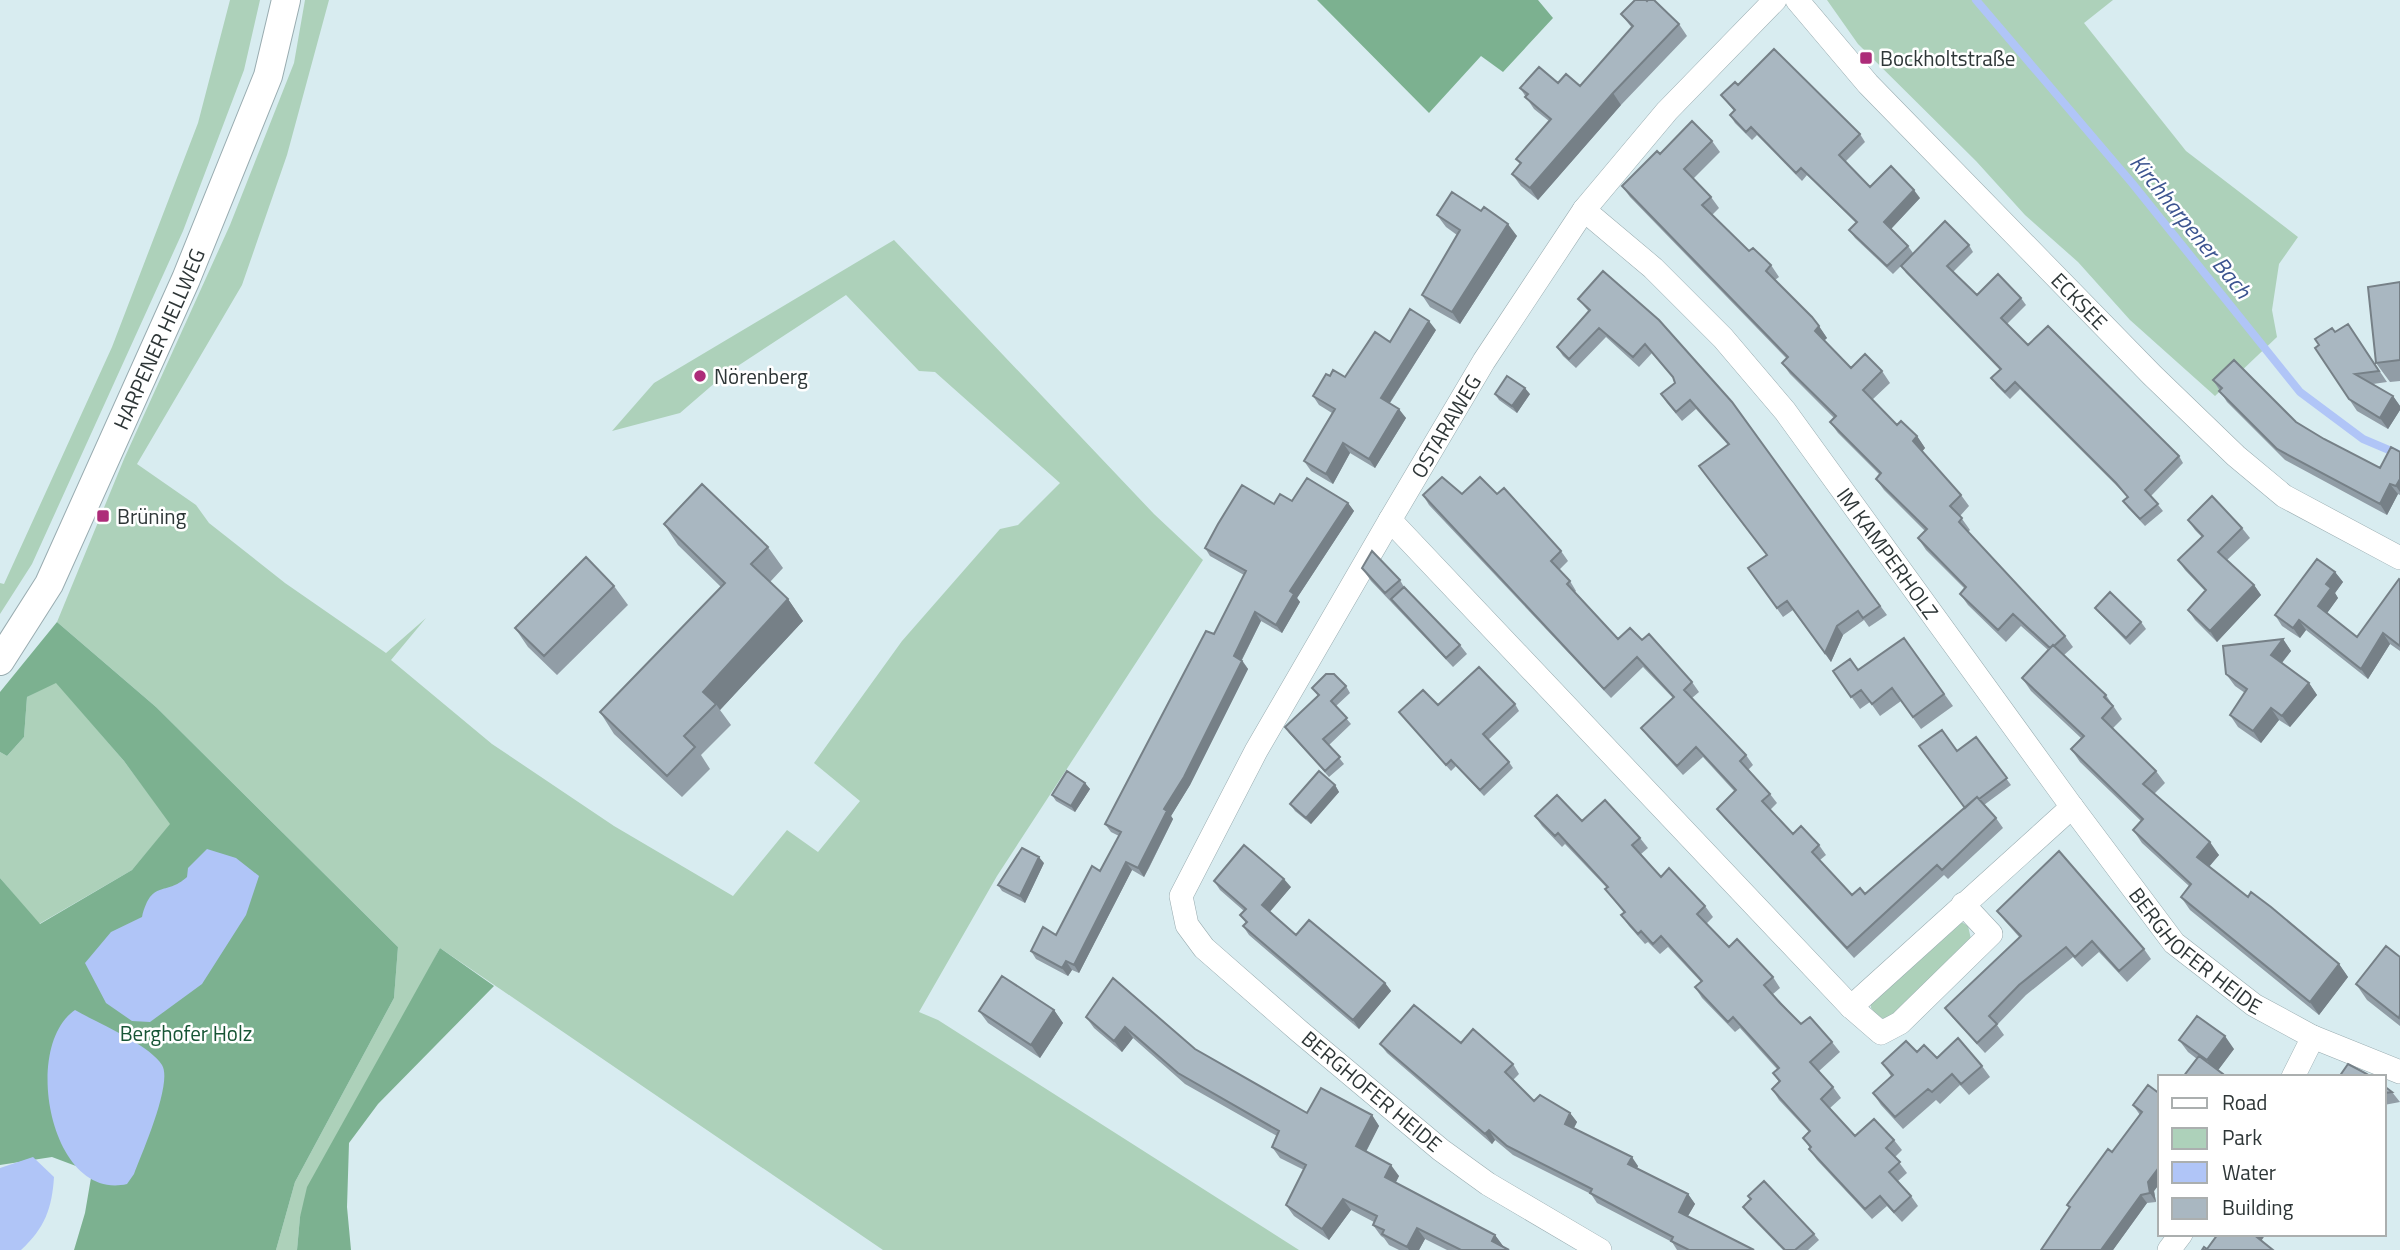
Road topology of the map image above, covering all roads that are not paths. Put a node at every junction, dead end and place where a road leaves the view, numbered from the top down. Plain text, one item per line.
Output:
1 (286, 0) edge
2 (1776, 0) edge
3 (1797, 0) edge
4 (1584, 210) junction
5 (1390, 520) junction
6 (2400, 558) edge
7 (0, 661) edge
8 (2072, 807) junction
9 (1181, 896) joint
10 (1964, 904) junction
11 (1851, 1007) junction
12 (2313, 1037) junction
13 (2400, 1072) edge
14 (2294, 1075) edge
15 (1600, 1250) edge

1 - 7 street, HARPENER HELLWEG
2 - 4 street, OSTARAWEG
3 - 6 street, ECKSEE
4 - 5 street, OSTARAWEG
4 - 8 street, IM KAMPERHOLZ
5 - 9 street, OSTARAWEG
5 - 11 street
8 - 10 street
8 - 12 street, BERGHOFER HEIDE
9 - 15 street, BERGHOFER HEIDE
10 - 11 street
10 - 11 street
12 - 13 street, BERGHOFER HEIDE
12 - 14 street

